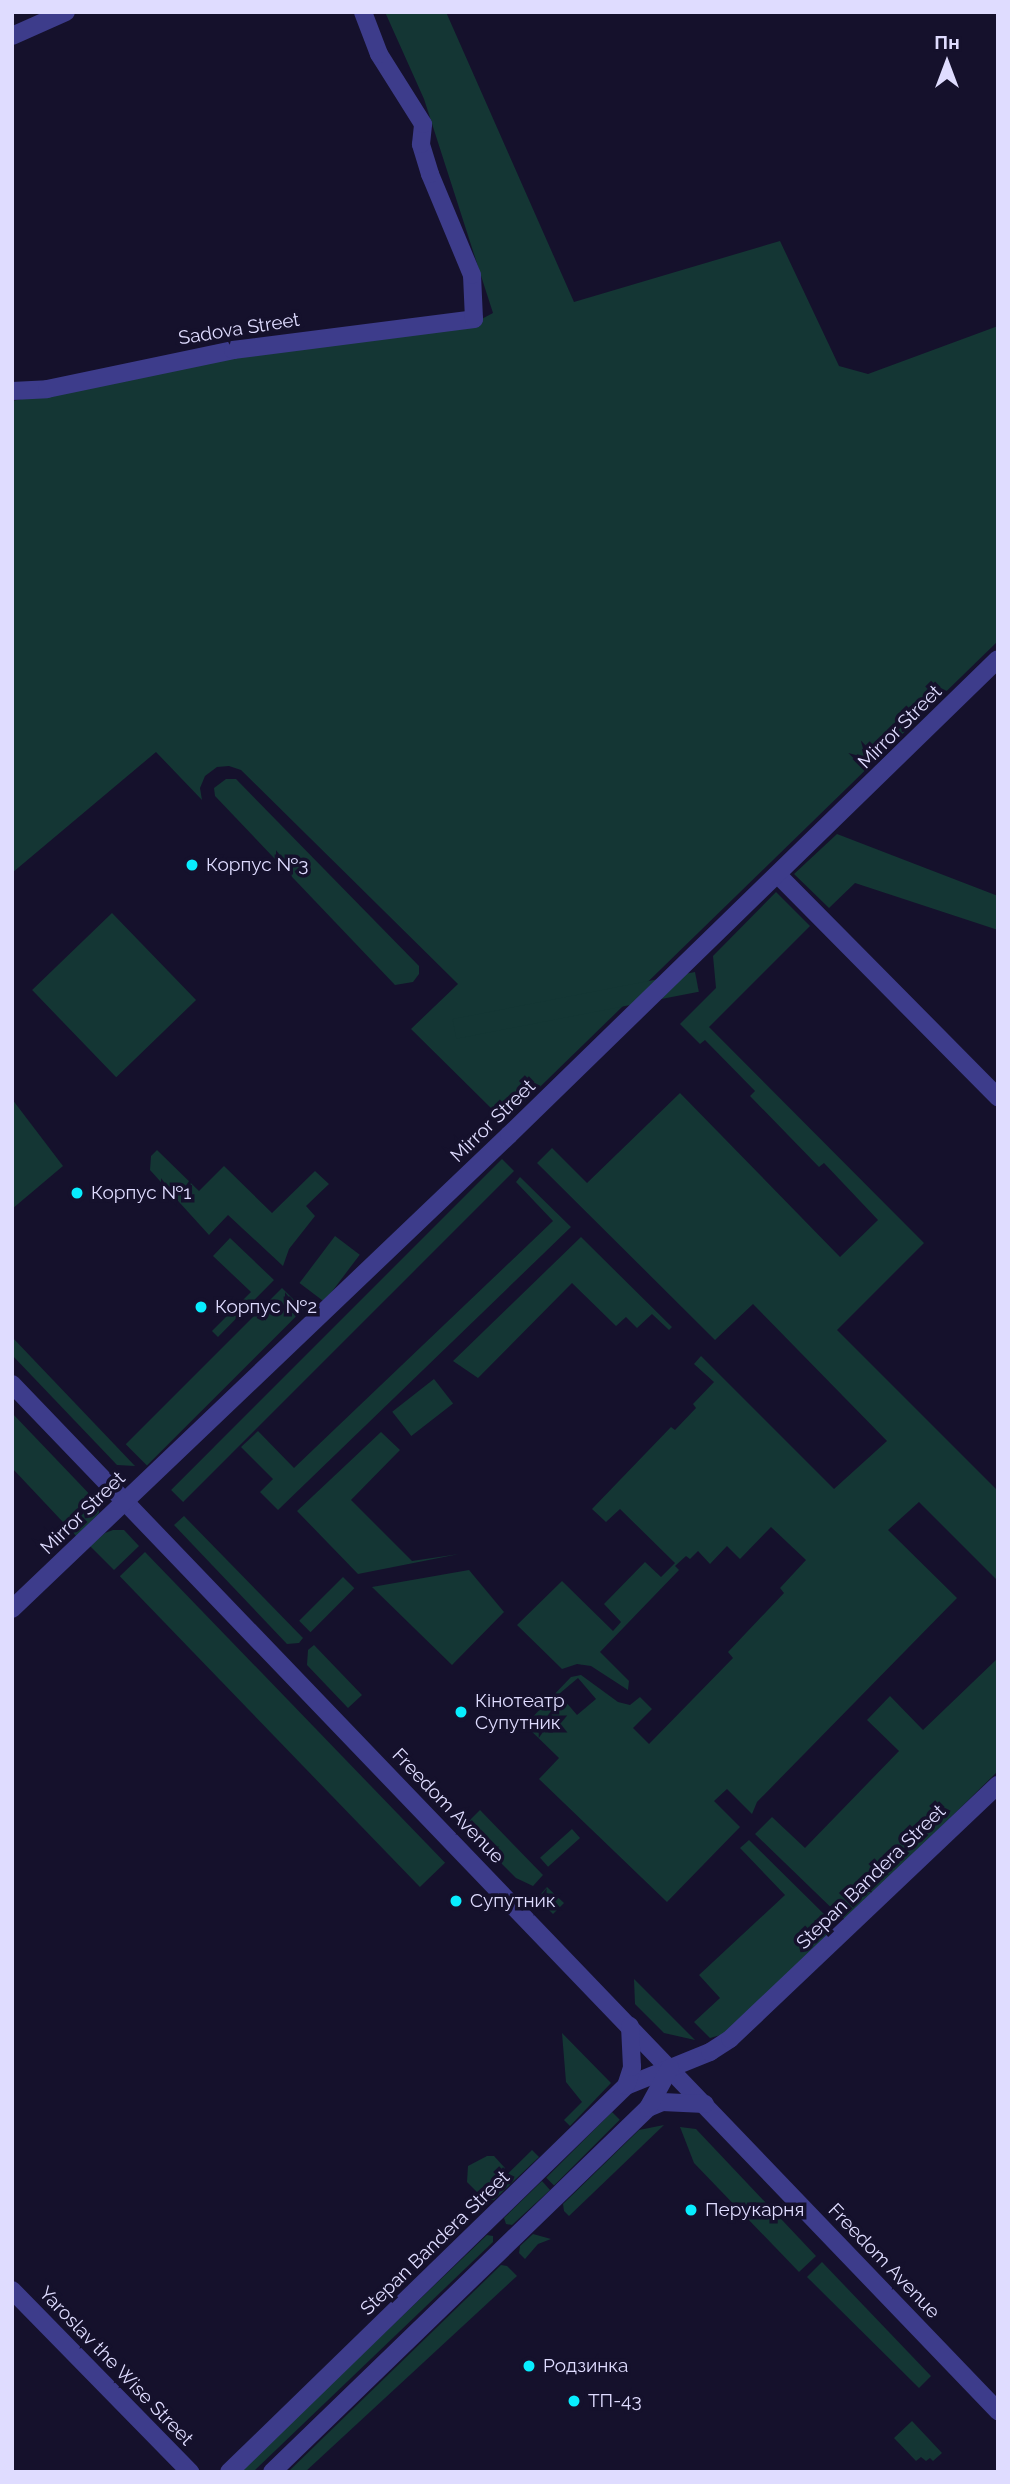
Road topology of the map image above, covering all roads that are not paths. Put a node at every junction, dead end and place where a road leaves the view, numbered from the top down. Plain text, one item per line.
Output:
1 (66, 12) edge
2 (363, 12) edge
3 (12, 36) edge
4 (13, 389) edge
5 (998, 659) edge
6 (778, 875) junction
7 (998, 1097) edge
8 (12, 1384) edge
9 (125, 1502) junction
10 (12, 1609) edge
11 (998, 1785) edge
12 (630, 2026) junction
13 (670, 2068) junction
14 (626, 2087) junction
15 (705, 2104) junction
16 (648, 2108) junction
17 (498, 2211) junction
18 (482, 2227) junction
19 (517, 2234) junction
20 (501, 2249) junction
21 (12, 2290) edge
22 (998, 2411) edge
23 (190, 2472) edge
24 (229, 2472) edge
25 (272, 2472) edge

1 - 3 street
2 - 4 street, Sadova Street
5 - 6 street, Mirror Street
6 - 7 street
6 - 9 street, Mirror Street
8 - 9 street, Freedom Avenue
9 - 10 street, Mirror Street
9 - 12 street, Freedom Avenue
11 - 13 street, Stepan Bandera Street
12 - 13 street, Freedom Avenue
12 - 14 street
13 - 14 street, Stepan Bandera Street
13 - 15 street, Freedom Avenue
13 - 16 street
14 - 17 street, Stepan Bandera Street
15 - 16 street
15 - 22 street, Freedom Avenue
16 - 19 street
17 - 18 street, Stepan Bandera Street
17 - 19 street
18 - 20 street
18 - 24 street, Stepan Bandera Street
19 - 20 street
20 - 25 street
21 - 23 street, Yaroslav the Wise Street

